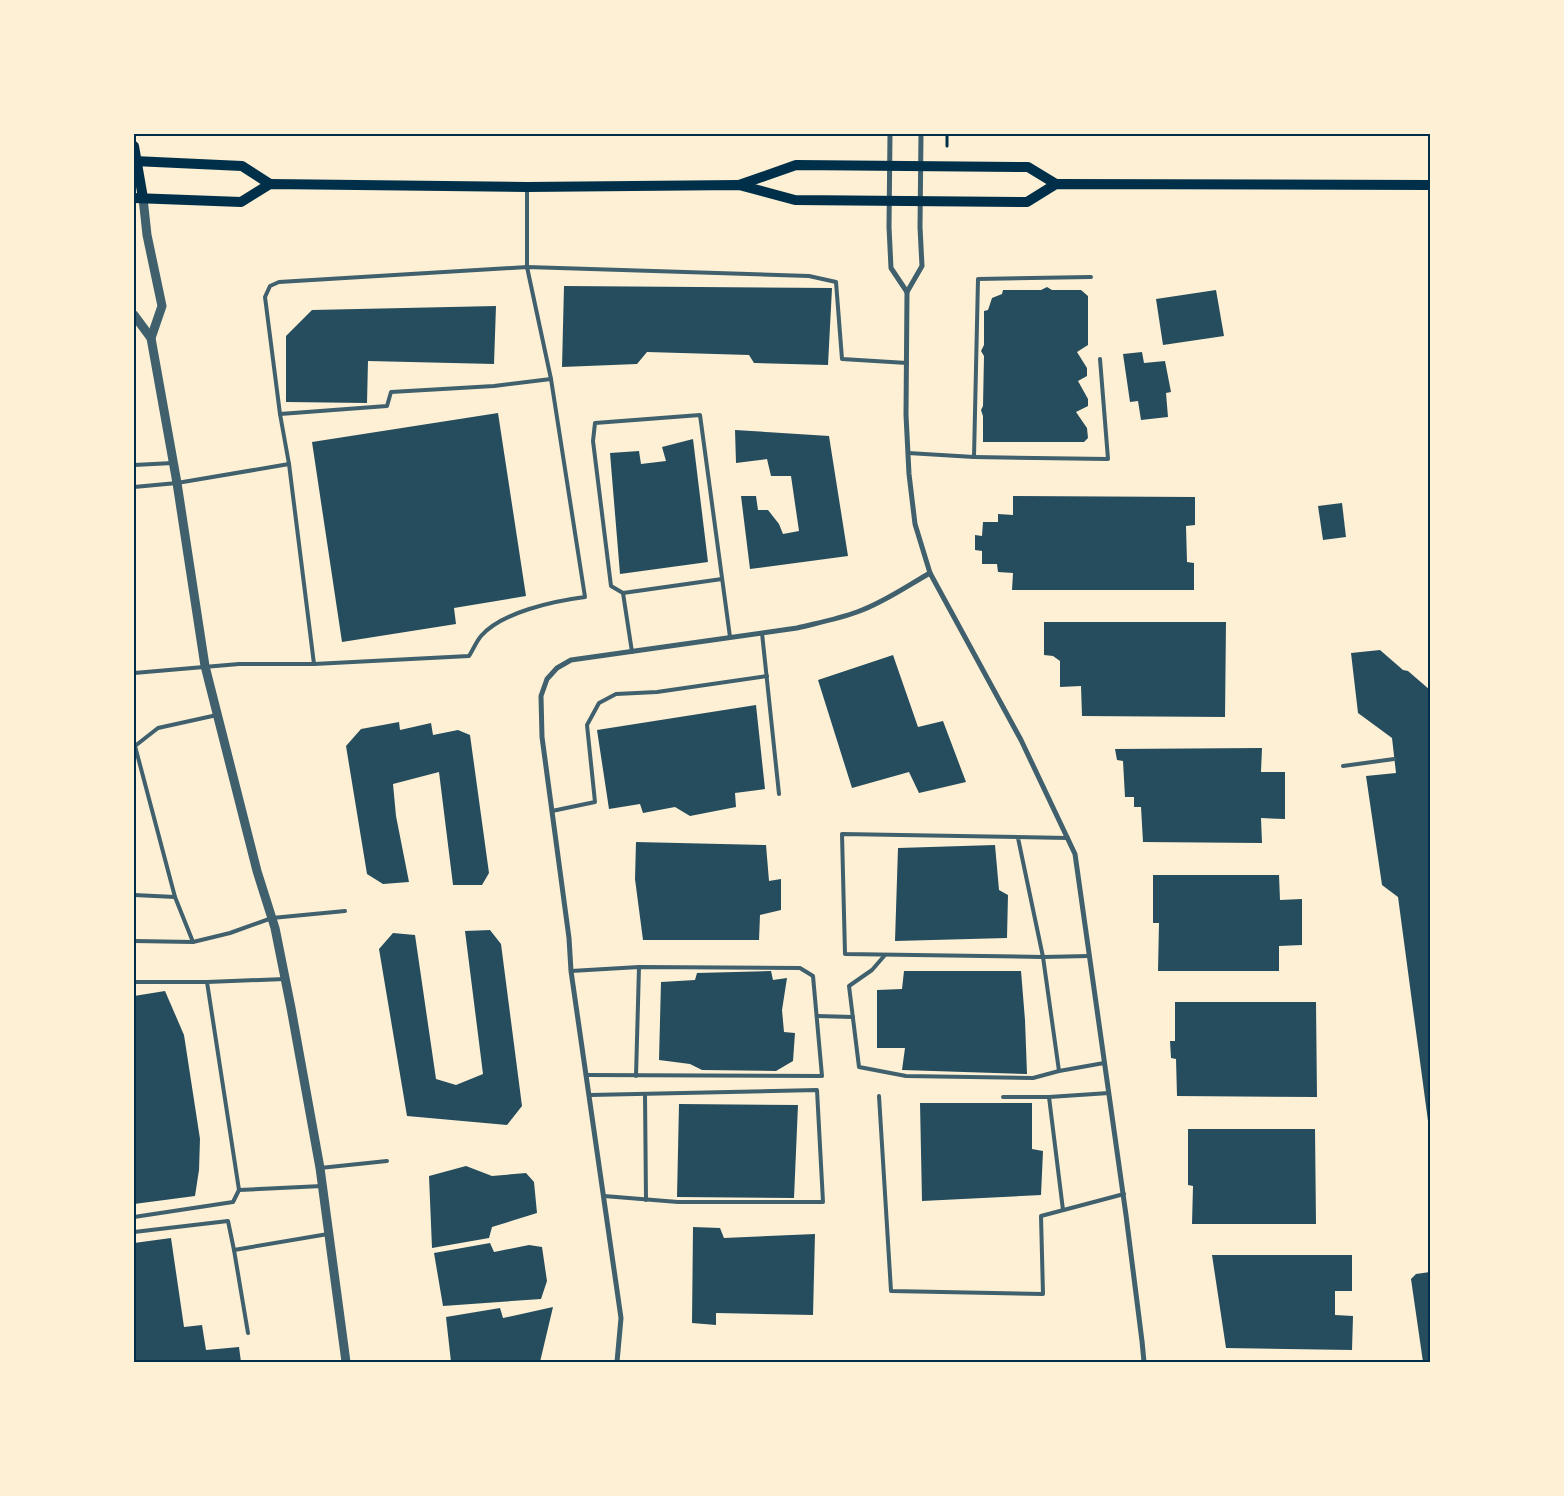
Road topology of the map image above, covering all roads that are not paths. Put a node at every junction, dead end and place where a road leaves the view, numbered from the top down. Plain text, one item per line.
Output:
1 (890, 134) edge
2 (921, 134) edge
3 (134, 146) edge
4 (135, 161) edge
5 (890, 166) junction
6 (920, 166) junction
7 (270, 184) junction
8 (1056, 184) junction
9 (738, 185) junction
10 (1430, 185) edge
11 (527, 187) junction
12 (138, 198) edge
13 (889, 201) junction
14 (920, 202) junction
15 (527, 267) junction
16 (1092, 277) dead end
17 (908, 292) junction
18 (134, 315) edge
19 (151, 338) junction
20 (1100, 359) dead end
21 (907, 363) junction
22 (551, 379) junction
23 (280, 414) junction
24 (908, 453) junction
25 (974, 457) junction
26 (173, 463) junction
27 (134, 464) edge
28 (289, 464) junction
29 (177, 483) junction
30 (134, 487) edge
31 (930, 572) junction
32 (722, 579) junction
33 (623, 593) junction
34 (762, 633) junction
35 (730, 638) junction
36 (632, 652) junction
37 (314, 664) junction
38 (205, 666) junction
39 (134, 673) edge
40 (767, 676) junction
41 (217, 715) junction
42 (1394, 759) dead end
43 (1344, 766) dead end
44 (779, 794) dead end
45 (552, 812) junction
46 (1018, 838) junction
47 (1068, 838) junction
48 (134, 895) edge
49 (175, 897) junction
50 (345, 911) dead end
51 (272, 918) junction
52 (134, 941) edge
53 (193, 942) junction
54 (886, 955) junction
55 (1089, 956) junction
56 (1043, 957) junction
57 (639, 967) junction
58 (572, 971) junction
59 (285, 979) junction
60 (134, 982) edge
61 (207, 982) junction
62 (817, 1016) junction
63 (853, 1016) junction
64 (1104, 1063) junction
65 (1059, 1070) junction
66 (588, 1076) junction
67 (636, 1076) junction
68 (1109, 1093) junction
69 (645, 1094) junction
70 (590, 1095) junction
71 (879, 1096) dead end
72 (1003, 1097) dead end
73 (1049, 1097) junction
74 (387, 1161) dead end
75 (320, 1168) junction
76 (322, 1186) junction
77 (239, 1190) junction
78 (1124, 1194) junction
79 (604, 1196) junction
80 (646, 1200) junction
81 (1063, 1210) junction
82 (134, 1217) edge
83 (134, 1232) edge
84 (328, 1234) junction
85 (234, 1250) junction
86 (248, 1333) dead end
87 (346, 1362) edge
88 (617, 1362) edge
89 (1144, 1362) edge

1 - 5 street
2 - 6 street
3 - 4 main road
4 - 7 main road
4 - 12 main road
5 - 6 main road
5 - 9 main road
5 - 13 street
6 - 8 main road
6 - 14 street
7 - 11 main road
7 - 12 main road
8 - 10 main road
8 - 14 main road
9 - 11 main road
9 - 13 main road
11 - 15 lane
12 - 19 street
13 - 14 main road
13 - 17 street
14 - 17 street
15 - 21 lane
15 - 22 lane
15 - 23 lane
16 - 25 lane
17 - 21 street
18 - 19 street
19 - 26 street
20 - 25 lane
21 - 24 street
22 - 23 lane
22 - 37 lane
23 - 28 lane
24 - 25 lane
24 - 31 street
26 - 27 lane
26 - 29 street
28 - 29 lane
28 - 37 lane
29 - 30 lane
29 - 38 street
31 - 34 street
31 - 47 street
32 - 33 lane
32 - 33 lane
32 - 35 lane
33 - 36 lane
34 - 35 street
34 - 40 lane
35 - 36 street
36 - 45 street
37 - 38 lane
38 - 39 lane
38 - 41 street
40 - 44 lane
40 - 45 lane
41 - 49 lane
41 - 51 street
42 - 43 lane
45 - 58 street
46 - 47 lane
46 - 54 lane
46 - 56 lane
47 - 55 street
48 - 49 lane
49 - 53 lane
50 - 51 lane
51 - 53 lane
51 - 59 street
52 - 53 lane
54 - 56 lane
54 - 63 lane
55 - 56 lane
55 - 64 street
56 - 65 lane
57 - 58 lane
57 - 62 lane
57 - 67 lane
58 - 66 street
59 - 61 lane
59 - 75 street
60 - 61 lane
61 - 77 lane
62 - 63 lane
62 - 67 lane
63 - 65 lane
64 - 65 lane
64 - 68 street
66 - 67 lane
66 - 70 street
68 - 73 lane
68 - 78 street
69 - 70 lane
69 - 80 lane
69 - 80 lane
70 - 79 street
71 - 81 lane
72 - 73 lane
73 - 81 lane
74 - 75 lane
75 - 76 street
76 - 77 lane
76 - 84 street
77 - 82 lane
78 - 81 lane
78 - 89 street
79 - 80 lane
79 - 88 street
83 - 85 lane
84 - 85 lane
84 - 87 street
85 - 86 lane

